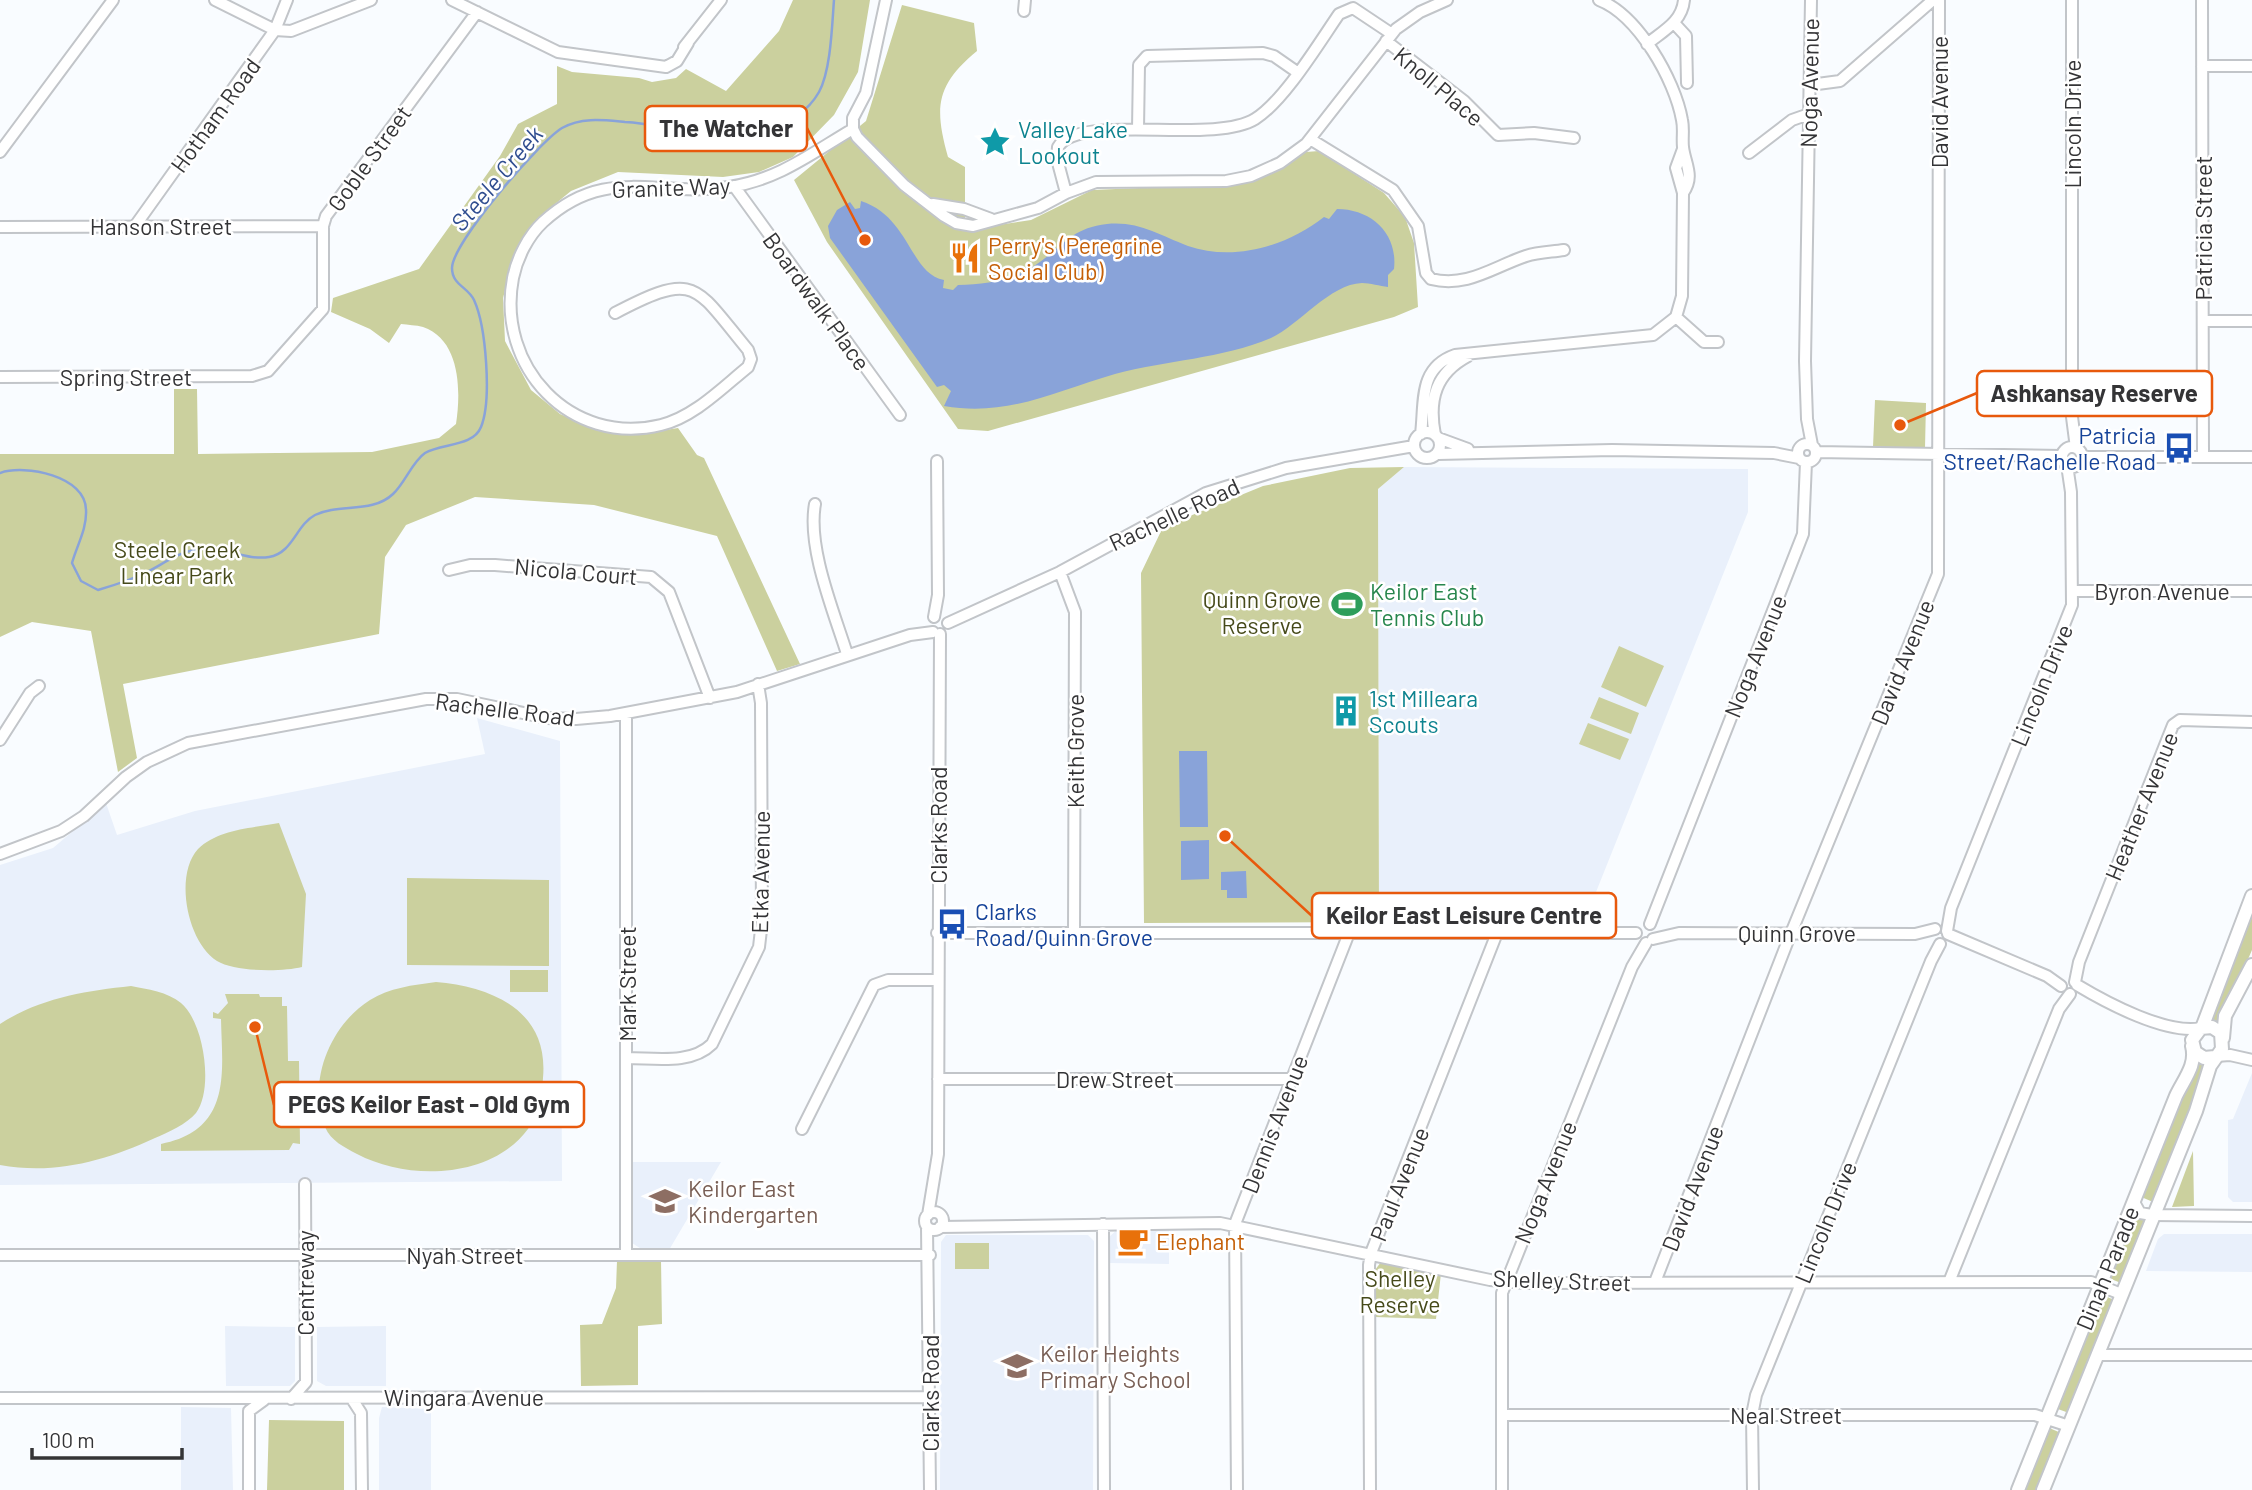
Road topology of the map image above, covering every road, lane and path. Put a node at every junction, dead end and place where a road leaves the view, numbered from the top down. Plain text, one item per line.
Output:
1 (113, 0) edge
2 (215, 0) edge
3 (287, 0) edge
4 (371, 0) edge
5 (452, 0) edge
6 (721, 0) edge
7 (886, 0) edge
8 (1447, 0) edge
9 (1599, 0) edge
10 (1685, 0) edge
11 (1811, 0) edge
12 (1933, 0) edge
13 (1939, 0) edge
14 (2072, 0) edge
15 (2202, 0) edge
16 (477, 12) junction
17 (1674, 23) junction
18 (275, 30) junction
19 (1389, 38) junction
20 (1647, 44) junction
21 (2203, 66) junction
22 (2252, 66) edge
23 (1297, 72) junction
24 (1810, 82) junction
25 (1687, 83) dead end
26 (1809, 114) junction
27 (853, 129) junction
28 (1138, 129) junction
29 (1574, 138) dead end
30 (1310, 139) junction
31 (0, 152) edge
32 (1749, 153) dead end
33 (734, 186) junction
34 (1066, 193) junction
35 (135, 226) junction
36 (323, 226) junction
37 (0, 227) edge
38 (1564, 250) dead end
39 (615, 313) dead end
40 (1676, 317) junction
41 (2203, 321) junction
42 (2252, 321) edge
43 (1718, 342) dead end
44 (1471, 355) junction
45 (252, 376) joint
46 (0, 377) edge
47 (1426, 381) junction
48 (1437, 387) junction
49 (900, 415) dead end
50 (1421, 434) junction
51 (1437, 437) junction
52 (1414, 446) junction
53 (1806, 451) junction
54 (1474, 452) junction
55 (1938, 453) junction
56 (1437, 454) junction
57 (2072, 457) junction
58 (2203, 457) junction
59 (2252, 457) edge
60 (937, 461) dead end
61 (815, 504) dead end
62 (449, 570) dead end
63 (1060, 572) junction
64 (2072, 591) junction
65 (2252, 591) edge
66 (938, 625) junction
67 (847, 654) junction
68 (758, 684) junction
69 (39, 686) dead end
70 (710, 698) junction
71 (625, 713) junction
72 (2252, 722) edge
73 (0, 740) edge
74 (0, 854) edge
75 (2252, 896) edge
76 (937, 933) junction
77 (1074, 933) junction
78 (1349, 933) junction
79 (1497, 933) junction
80 (1793, 933) junction
81 (1646, 934) junction
82 (1940, 936) junction
83 (2252, 965) edge
84 (937, 980) junction
85 (2069, 986) junction
86 (2173, 1028) junction
87 (2202, 1028) junction
88 (2223, 1039) junction
89 (2192, 1046) junction
90 (2215, 1056) junction
91 (627, 1058) junction
92 (2249, 1059) edge
93 (938, 1079) junction
94 (1292, 1079) junction
95 (802, 1129) dead end
96 (305, 1184) dead end
97 (2134, 1202) junction
98 (2152, 1216) junction
99 (2252, 1216) edge
100 (936, 1222) junction
101 (1103, 1224) junction
102 (1235, 1224) junction
103 (1371, 1253) junction
104 (305, 1254) junction
105 (0, 1255) edge
106 (626, 1255) junction
107 (930, 1255) junction
108 (1506, 1282) junction
109 (1655, 1282) junction
110 (1949, 1282) junction
111 (1800, 1283) junction
112 (2101, 1284) junction
113 (2121, 1294) junction
114 (2097, 1355) junction
115 (2252, 1355) edge
116 (306, 1382) junction
117 (929, 1397) junction
118 (0, 1398) edge
119 (229, 1398) junction
120 (320, 1398) junction
121 (387, 1398) junction
122 (265, 1399) junction
123 (291, 1399) junction
124 (352, 1399) junction
125 (249, 1411) junction
126 (362, 1413) junction
127 (1502, 1415) junction
128 (1752, 1415) junction
129 (2047, 1417) junction
130 (2069, 1426) junction
131 (249, 1490) edge
132 (362, 1490) edge
133 (930, 1490) edge
134 (1104, 1490) edge
135 (1237, 1490) edge
136 (1370, 1490) edge
137 (1502, 1490) edge
138 (1753, 1490) edge
139 (2018, 1490) edge
140 (2043, 1490) edge

1 - 31 street
2 - 18 street
3 - 18 street, Hotham Road
4 - 18 street
5 - 16 street
6 - 16 street
7 - 27 street
8 - 19 street
9 - 20 street
10 - 17 street
11 - 24 street, Noga Avenue
12 - 24 street
13 - 55 street, David Avenue
14 - 57 street, Lincoln Drive
15 - 21 street, Patricia Street
16 - 36 street, Goble Street
17 - 20 street
17 - 25 street
18 - 35 street, Hotham Road
19 - 23 street, Knoll Place
19 - 29 street, Knoll Place
19 - 30 street
20 - 40 street
21 - 22 street
21 - 41 street, Patricia Street
23 - 28 street
23 - 28 street
24 - 26 street, Noga Avenue
26 - 32 street
26 - 53 street, Noga Avenue
27 - 33 street, Granite Way
27 - 34 street
28 - 34 street
30 - 34 street
30 - 38 street
33 - 39 street, Granite Way
33 - 49 street, Boardwalk Place
35 - 36 street, Hanson Street
35 - 37 street, Hanson Street
36 - 45 street, Goble Street
40 - 43 street
40 - 44 street
41 - 42 street
41 - 58 street, Patricia Street
44 - 47 street
44 - 48 street
45 - 46 street, Spring Street
47 - 48 street
47 - 50 street
48 - 51 street
50 - 51 street
50 - 52 street
51 - 54 street
51 - 56 street
52 - 56 street
52 - 63 street, Rachelle Road
53 - 54 street
53 - 55 street
53 - 81 street, Noga Avenue
54 - 56 street
55 - 57 street
55 - 80 street, David Avenue
57 - 58 street
57 - 64 street, Lincoln Drive
58 - 59 street
60 - 66 street, Clarks Road
61 - 67 street
62 - 70 street, Nicola Court
63 - 66 street, Rachelle Road
63 - 77 street, Keith Grove
64 - 65 street, Byron Avenue
64 - 82 street, Lincoln Drive
66 - 67 street, Rachelle Road
66 - 76 street, Clarks Road
67 - 68 street, Rachelle Road
68 - 70 street, Rachelle Road
68 - 91 street, Etka Avenue
69 - 73 street
70 - 71 street, Rachelle Road
71 - 74 street, Rachelle Road
71 - 91 street, Mark Street
72 - 85 street, Heather Avenue
75 - 87 street
76 - 77 street, Quinn Grove
76 - 84 street, Clarks Road
77 - 78 street, Quinn Grove
78 - 79 street, Quinn Grove
78 - 94 street, Dennis Avenue
79 - 81 street, Quinn Grove
79 - 103 street, Paul Avenue
80 - 81 street, Quinn Grove
80 - 82 street, Quinn Grove
80 - 109 street, David Avenue
81 - 108 street, Noga Avenue
82 - 85 street, Quinn Grove
82 - 111 street, Lincoln Drive
83 - 88 street
84 - 93 street, Clarks Road
84 - 95 street
85 - 86 street, Quinn Grove
85 - 110 street, Heather Avenue
86 - 87 street, Quinn Grove
86 - 89 street, Quinn Grove
87 - 88 street
87 - 89 street
88 - 90 street
88 - 92 street
89 - 90 street
89 - 97 street, Dinah Parade
90 - 92 street
90 - 98 street, Dinah Parade
91 - 106 street, Mark Street
93 - 94 street, Drew Street
93 - 100 street, Clarks Road
94 - 102 street, Dennis Avenue
96 - 104 street, Centreway
97 - 98 street
97 - 112 street, Dinah Parade
98 - 99 street
98 - 113 street, Dinah Parade
100 - 101 street, Shelley Street
100 - 107 street, Clarks Road
101 - 102 street, Shelley Street
101 - 134 street
102 - 103 street, Shelley Street
102 - 135 street, Dennis Avenue
103 - 108 street, Shelley Street
103 - 136 street, Paul Avenue
104 - 105 street, Nyah Street
104 - 106 street, Nyah Street
104 - 116 street, Centreway
106 - 107 street, Nyah Street
107 - 117 street, Clarks Road
108 - 109 street, Shelley Street
108 - 127 street, Noga Avenue
109 - 111 street, Shelley Street
110 - 111 street, Shelley Street
110 - 112 street, Shelley Street
111 - 128 street, Lincoln Drive
112 - 113 street, Shelley Street
112 - 129 street, Dinah Parade
113 - 114 street, Dinah Parade
114 - 115 street
114 - 130 street, Dinah Parade
116 - 120 street
116 - 123 street
117 - 121 street, Wingara Avenue
117 - 133 street, Clarks Road
118 - 119 street, Wingara Avenue
119 - 122 street, Wingara Avenue
119 - 125 street
120 - 123 street, Wingara Avenue
120 - 124 street, Wingara Avenue
121 - 124 street, Wingara Avenue
121 - 126 street
122 - 123 street, Wingara Avenue
122 - 125 street
124 - 126 street
125 - 131 street
126 - 132 street
127 - 128 street, Neal Street
127 - 137 street, Noga Avenue
128 - 129 street, Neal Street
128 - 138 street, Lincoln Drive
129 - 130 street, Neal Street
129 - 139 street, Dinah Parade
130 - 140 street, Dinah Parade

